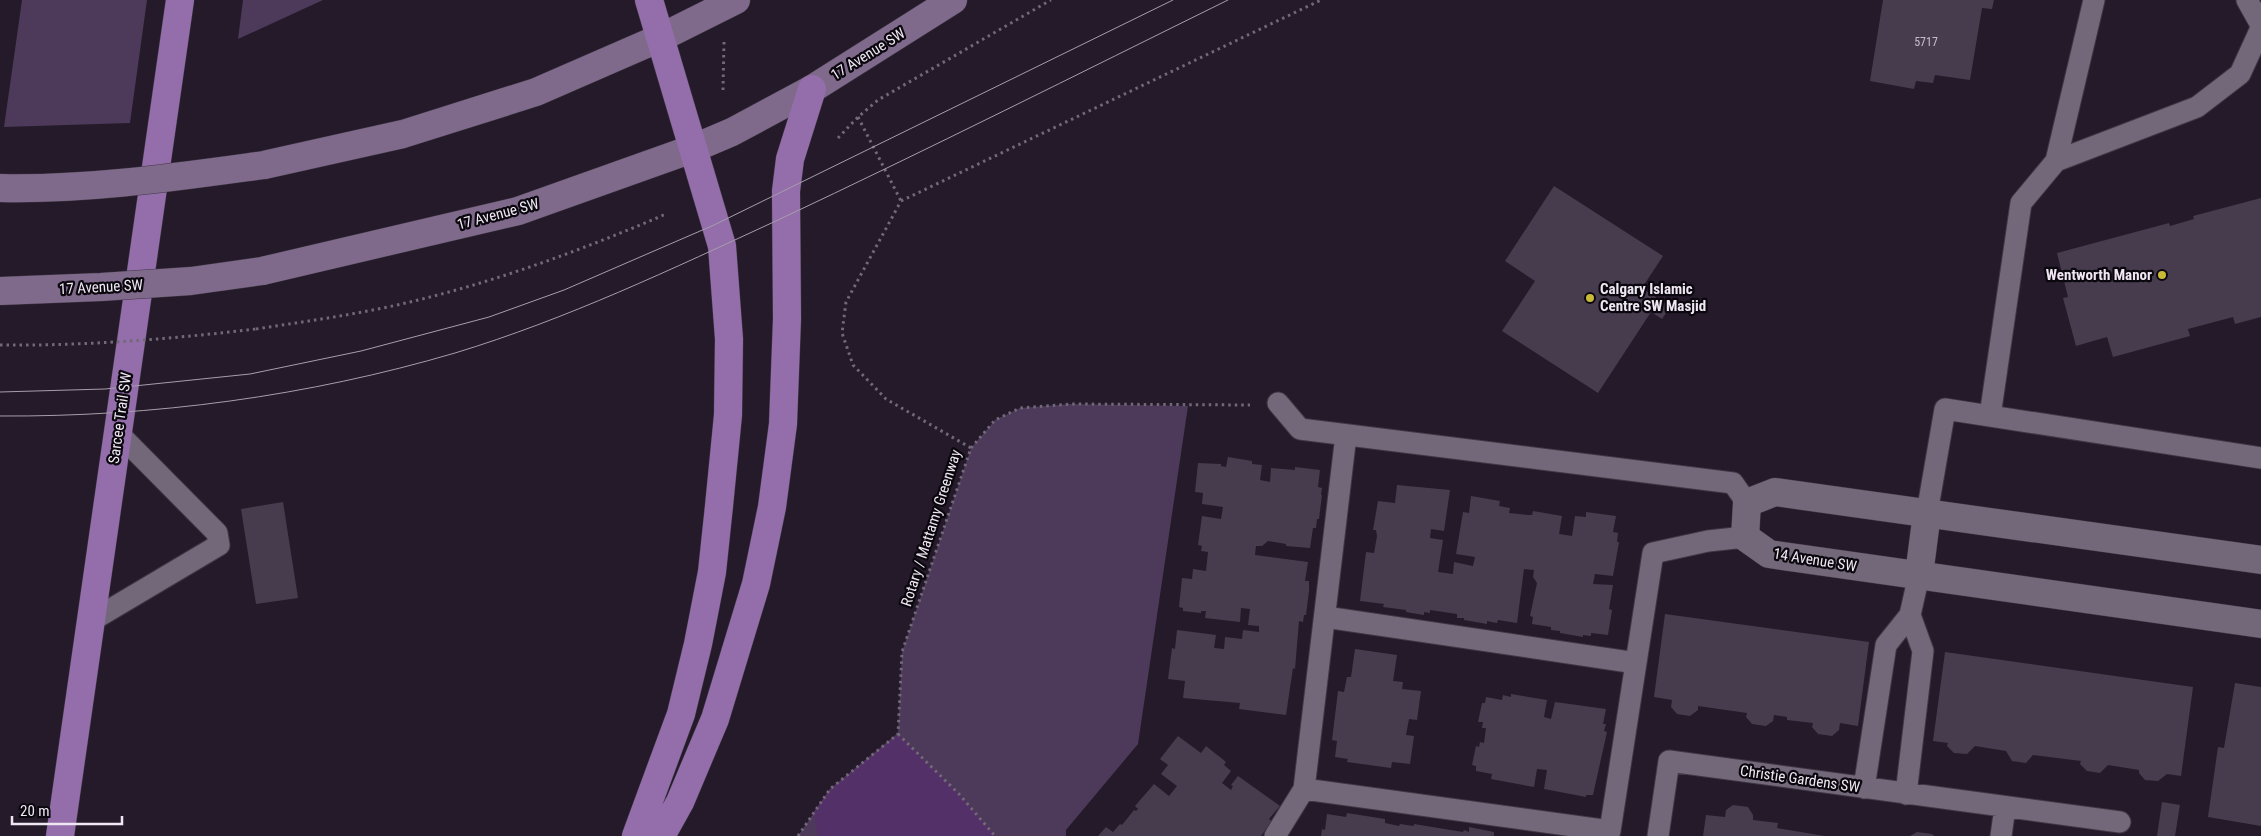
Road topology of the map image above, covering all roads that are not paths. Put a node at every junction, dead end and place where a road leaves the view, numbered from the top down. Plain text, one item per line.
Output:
1 (180, 0) edge
2 (649, 0) edge
3 (736, 0) edge
4 (954, 0) edge
5 (2094, 0) edge
6 (2248, 0) edge
7 (2261, 27) edge
8 (660, 38) junction
9 (812, 89) junction
10 (692, 149) junction
11 (2056, 161) junction
12 (0, 188) edge
13 (0, 291) edge
14 (1278, 403) road end
15 (1990, 416) junction
16 (118, 433) junction
17 (1346, 435) junction
18 (2261, 458) edge
19 (1747, 503) junction
20 (1926, 513) junction
21 (1745, 537) junction
22 (2261, 560) edge
23 (1918, 575) junction
24 (1910, 615) junction
25 (1325, 618) junction
26 (91, 621) junction
27 (2261, 624) edge
28 (1636, 663) junction
29 (1864, 788) junction
30 (1304, 789) junction
31 (1906, 794) junction
32 (2005, 807) junction
33 (2120, 822) dead end
34 (60, 836) edge
35 (636, 836) edge
36 (661, 836) edge
37 (1275, 836) edge
38 (1658, 836) edge
39 (2001, 836) edge

1 - 16 highway, Sarcee Trail SW
2 - 8 highway
3 - 8 main road
4 - 9 main road, 17 Avenue SW
5 - 11 lane
6 - 7 lane
7 - 11 lane
8 - 10 highway
8 - 12 main road, bridge
9 - 10 main road, 17 Avenue SW
9 - 36 highway
10 - 13 main road, 17 Avenue SW, bridge
10 - 35 highway
11 - 15 lane
14 - 17 lane
15 - 18 lane
15 - 20 lane
16 - 26 highway, Sarcee Trail SW
16 - 26 lane
17 - 19 lane
17 - 25 lane
19 - 20 street
19 - 21 street
20 - 22 street
20 - 23 street
21 - 23 street, 14 Avenue SW
21 - 28 lane
23 - 24 lane
23 - 27 street, 14 Avenue SW
24 - 29 lane
24 - 31 lane
25 - 28 lane
25 - 30 lane
26 - 34 highway, Sarcee Trail SW
28 - 30 lane
29 - 31 lane, Christie Gardens SW
29 - 38 lane, Christie Gardens SW
30 - 37 lane
31 - 32 lane, Christie Gardens SW
32 - 33 lane, Christie Gardens SW
32 - 39 lane

